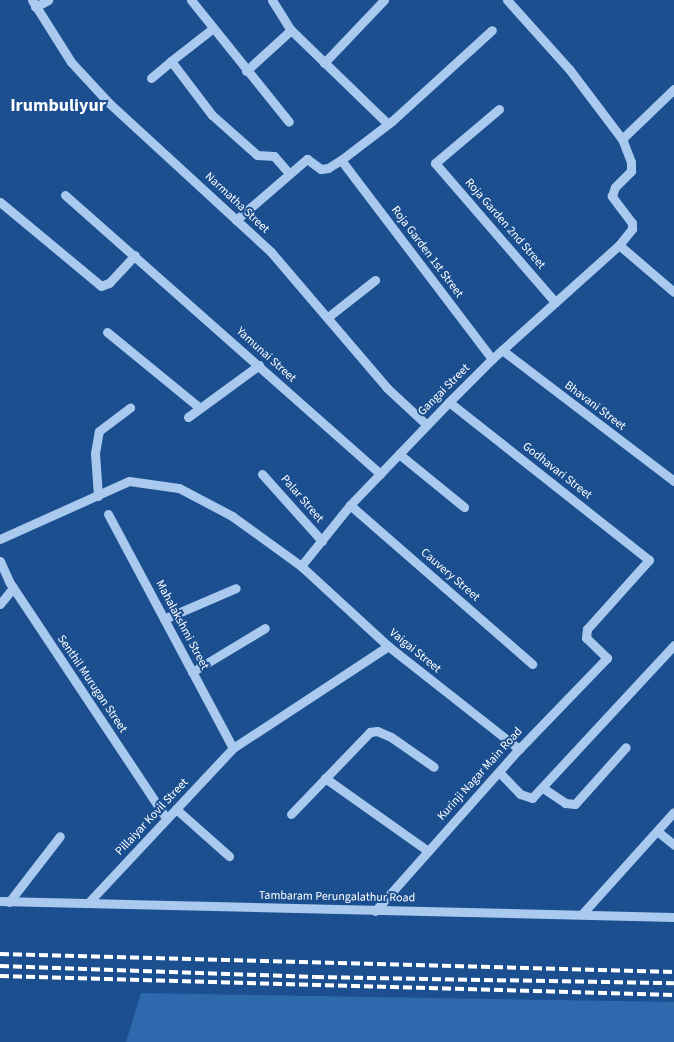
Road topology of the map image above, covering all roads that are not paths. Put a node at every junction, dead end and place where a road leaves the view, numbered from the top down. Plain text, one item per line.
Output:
1 (48, 0) edge
2 (191, 0) edge
3 (272, 0) edge
4 (384, 0) edge
5 (507, 0) edge
6 (34, 4) edge
7 (212, 29) junction
8 (291, 30) junction
9 (492, 30) dead end
10 (171, 61) junction
11 (324, 63) junction
12 (246, 71) junction
13 (151, 78) dead end
14 (674, 89) edge
15 (499, 109) dead end
16 (289, 122) dead end
17 (388, 124) junction
18 (622, 139) junction
19 (341, 160) junction
20 (289, 173) junction
21 (65, 195) dead end
22 (0, 202) edge
23 (236, 220) junction
24 (620, 245) junction
25 (135, 255) junction
26 (375, 280) dead end
27 (674, 292) edge
28 (555, 302) junction
29 (328, 317) junction
30 (106, 332) dead end
31 (502, 350) junction
32 (492, 359) junction
33 (259, 365) junction
34 (450, 402) junction
35 (130, 408) dead end
36 (200, 408) junction
37 (188, 417) dead end
38 (427, 425) junction
39 (399, 454) junction
40 (262, 474) dead end
41 (380, 474) junction
42 (674, 481) edge
43 (98, 496) junction
44 (350, 506) junction
45 (464, 507) dead end
46 (108, 514) dead end
47 (0, 539) edge
48 (322, 542) junction
49 (0, 561) edge
50 (301, 566) junction
51 (13, 588) junction
52 (236, 588) dead end
53 (0, 604) edge
54 (164, 619) junction
55 (265, 628) dead end
56 (674, 645) edge
57 (388, 646) junction
58 (607, 658) joint
59 (532, 664) dead end
60 (192, 672) junction
61 (626, 747) dead end
62 (233, 748) junction
63 (519, 749) junction
64 (434, 767) dead end
65 (499, 772) junction
66 (325, 778) junction
67 (543, 788) junction
68 (176, 809) junction
69 (674, 812) edge
70 (291, 814) dead end
71 (167, 819) junction
72 (657, 830) junction
73 (60, 836) dead end
74 (674, 845) edge
75 (428, 851) junction
76 (229, 856) dead end
77 (5, 902) edge
78 (88, 903) junction
79 (375, 910) junction
80 (582, 914) junction
81 (674, 917) edge

1 - 6 street
2 - 7 street
3 - 8 street
4 - 11 street
5 - 18 street
6 - 23 street, Narmatha Street
7 - 10 street
7 - 12 street
8 - 11 street
8 - 12 street
9 - 17 street
10 - 13 street
10 - 20 street
11 - 17 street
12 - 16 street
14 - 18 street
15 - 28 street, Roja Garden 2nd Street
17 - 19 street
18 - 24 street, Gangai Street
19 - 20 street
19 - 32 street, Roja Garden 1st Street
20 - 23 street
21 - 25 street, Yamunai Street
22 - 25 street
23 - 29 street, Narmatha Street
24 - 27 street
24 - 28 street, Gangai Street
25 - 33 street, Yamunai Street
26 - 29 street
28 - 31 street, Gangai Street
29 - 38 street, Narmatha Street
30 - 36 street
31 - 32 street, Gangai Street
31 - 42 street, Bhavani Street
32 - 34 street, Gangai Street
33 - 36 street
33 - 41 street, Yamunai Street
34 - 38 street, Gangai Street
34 - 58 street, Godhavari Street
35 - 43 street
36 - 37 street
38 - 39 street, Gangai Street
39 - 41 street, Gangai Street
39 - 45 street
40 - 48 street, Palar Street
41 - 44 street, Gangai Street
43 - 47 street, Vaigai Street
43 - 50 street, Vaigai Street
44 - 48 street, Gangai Street
44 - 59 street, Cauvery Street
46 - 54 street, Mahalakshmi Street
48 - 50 street, Gangai Street
49 - 51 street, Senthil Murugan Street
50 - 57 street, Vaigai Street
51 - 53 street
51 - 71 street, Senthil Murugan Street
52 - 54 street
54 - 60 street, Mahalakshmi Street
55 - 60 street
56 - 67 street
57 - 62 street, Pillaiyar Kovil Street
57 - 63 street, Vaigai Street
58 - 63 street, Kurinji Nagar Main Road
60 - 62 street, Mahalakshmi Street
61 - 67 street
62 - 68 street, Pillaiyar Kovil Street
63 - 65 street, Kurinji Nagar Main Road
64 - 66 street
65 - 67 street
65 - 75 street, Kurinji Nagar Main Road
66 - 70 street
66 - 75 street
68 - 71 street, Pillaiyar Kovil Street
68 - 76 street
69 - 72 street
71 - 78 street, Pillaiyar Kovil Street
72 - 74 street
72 - 80 street
73 - 77 street
75 - 79 street, Kurinji Nagar Main Road
77 - 78 street, Tambaram Perungalathur Road
78 - 79 street, Tambaram Perungalathur Road
79 - 80 street, Tambaram Perungalathur Road
80 - 81 street, Tambaram Perungalathur Road

